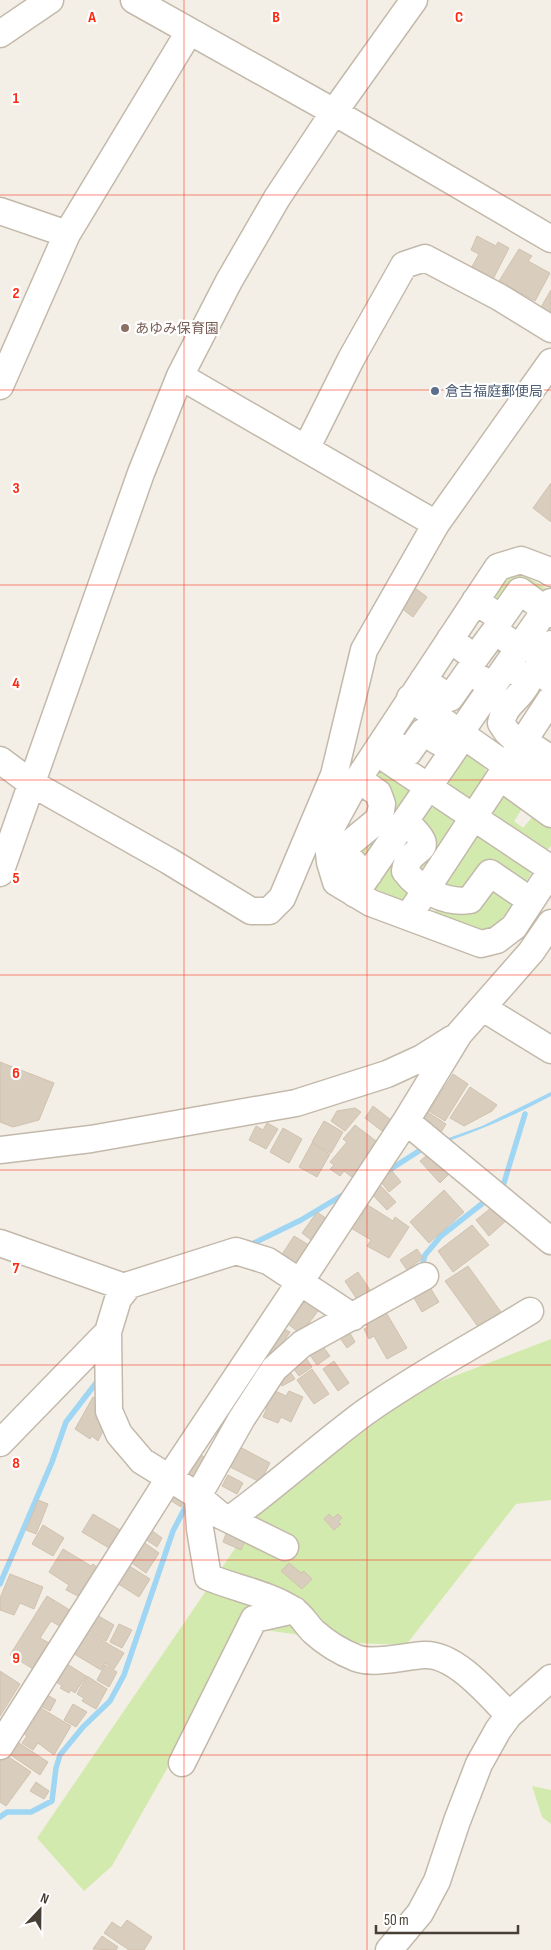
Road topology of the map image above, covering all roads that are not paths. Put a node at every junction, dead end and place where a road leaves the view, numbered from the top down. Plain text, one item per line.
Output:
1 (50, 0) edge
2 (134, 0) edge
3 (414, 0) edge
4 (188, 32) junction
5 (0, 34) edge
6 (334, 112) junction
7 (0, 211) edge
8 (66, 234) junction
9 (551, 239) edge
10 (551, 329) edge
11 (551, 362) edge
12 (180, 376) junction
13 (0, 386) edge
14 (306, 450) junction
15 (436, 524) junction
16 (551, 573) edge
17 (475, 601) junction
18 (549, 609) edge
19 (450, 639) junction
20 (551, 644) edge
21 (514, 656) junction
22 (493, 687) junction
23 (417, 689) junction
24 (532, 730) edge
25 (453, 734) junction
26 (380, 745) junction
27 (551, 759) edge
28 (0, 760) edge
29 (358, 779) junction
30 (422, 782) junction
31 (31, 783) junction
32 (551, 785) edge
33 (551, 814) edge
34 (474, 817) junction
35 (405, 821) junction
36 (551, 870) edge
37 (0, 873) edge
38 (362, 884) junction
39 (425, 890) junction
40 (531, 902) junction
41 (408, 917) junction
42 (551, 923) edge
43 (483, 1008) junction
44 (459, 1034) junction
45 (551, 1050) edge
46 (406, 1121) junction
47 (0, 1150) edge
48 (551, 1241) edge
49 (0, 1243) edge
50 (425, 1276) dead end
51 (300, 1282) junction
52 (127, 1288) junction
53 (530, 1311) dead end
54 (353, 1317) junction
55 (108, 1332) junction
56 (0, 1443) edge
57 (170, 1476) junction
58 (198, 1496) junction
59 (230, 1520) junction
60 (285, 1547) dead end
61 (294, 1610) junction
62 (551, 1678) edge
63 (509, 1715) junction
64 (0, 1746) edge
65 (182, 1763) dead end
66 (389, 1950) edge

1 - 5 street
2 - 4 street
3 - 6 street
4 - 6 street
4 - 8 street
6 - 9 street
6 - 12 street
7 - 8 street
8 - 13 street
10 - 14 street
11 - 15 street
12 - 14 street
12 - 31 street
14 - 15 street
15 - 31 street
16 - 17 street
17 - 18 street
17 - 19 street
18 - 21 street
19 - 21 street
19 - 23 street
20 - 24 street
21 - 22 street
21 - 24 street
22 - 23 street
22 - 25 street
23 - 25 street
23 - 26 street
24 - 25 street
24 - 27 street
24 - 32 street
24 - 33 street
24 - 34 street
25 - 26 street
25 - 30 street
26 - 29 street
26 - 30 street
28 - 31 street
29 - 38 street
29 - 38 street
30 - 34 street
30 - 35 street
31 - 37 street
34 - 36 street
34 - 39 street
35 - 38 street
35 - 39 street
36 - 40 street
38 - 41 street
39 - 40 street
39 - 41 street
40 - 41 street
42 - 43 street
43 - 44 street
43 - 45 street
44 - 46 street
44 - 47 street
46 - 48 street
46 - 51 street
49 - 52 street
50 - 54 street
51 - 52 street
51 - 54 street
51 - 57 street
52 - 55 street
53 - 59 street
54 - 58 street
55 - 56 street
55 - 57 street
57 - 58 street
57 - 64 street
58 - 59 street
58 - 61 street
59 - 60 street
61 - 63 street
61 - 65 street
62 - 63 street
63 - 66 street

